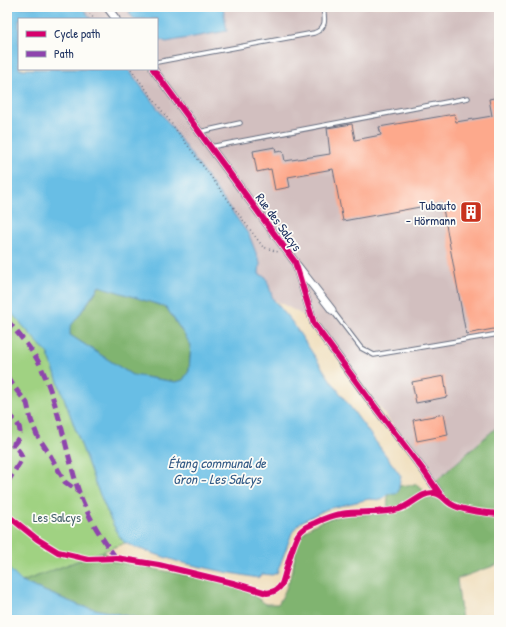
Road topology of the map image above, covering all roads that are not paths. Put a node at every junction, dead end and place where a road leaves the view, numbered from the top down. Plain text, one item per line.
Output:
1 (107, 7) edge
2 (323, 7) edge
3 (115, 18) edge
4 (158, 62) edge
5 (154, 70) edge
6 (468, 98) dead end
7 (240, 123) dead end
8 (199, 132) junction
9 (210, 147) junction
10 (295, 262) junction
11 (332, 310) joint
12 (499, 334) edge
13 (440, 494) dead end

1 - 3 street
2 - 4 lane
5 - 8 street, Rue des Salcys
6 - 9 lane
7 - 8 lane
8 - 9 street, Rue des Salcys
9 - 10 street, Rue des Salcys
10 - 11 street
10 - 13 street, Rue des Salcys
11 - 12 lane

